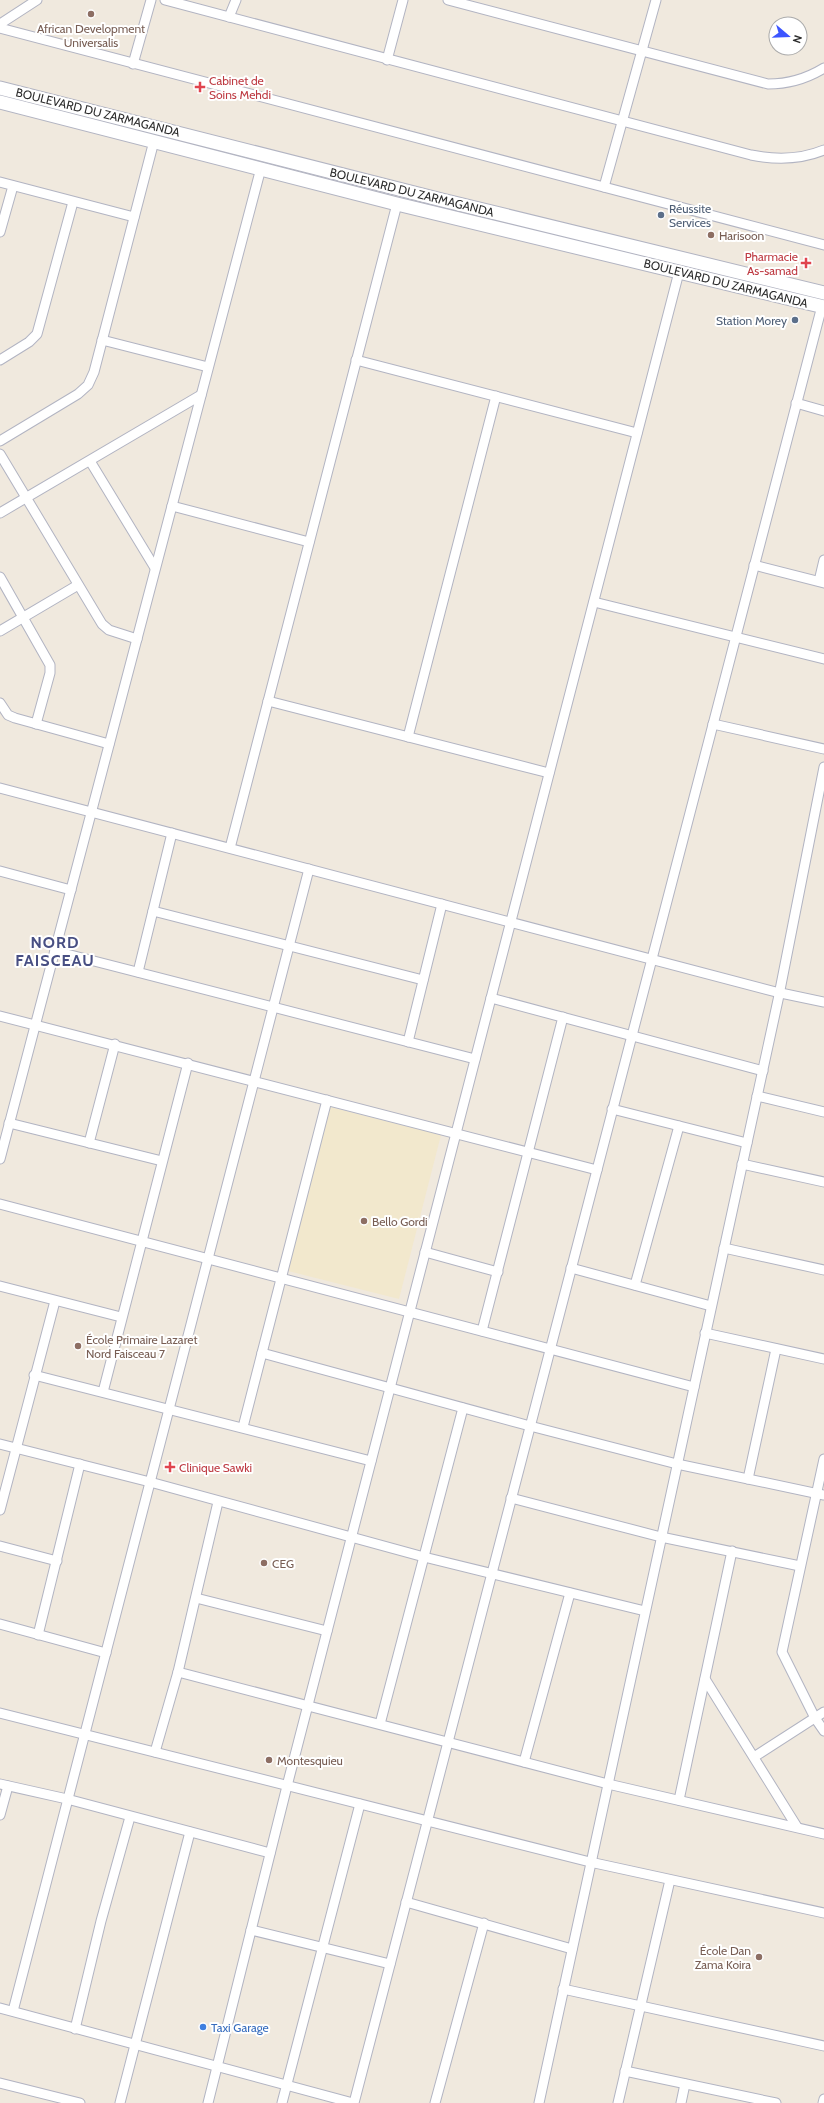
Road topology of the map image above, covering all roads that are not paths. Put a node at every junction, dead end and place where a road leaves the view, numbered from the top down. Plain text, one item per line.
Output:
1 (37, 0) edge
2 (151, 0) edge
3 (165, 0) edge
4 (236, 0) edge
5 (402, 0) edge
6 (448, 0) edge
7 (656, 0) edge
8 (229, 17) junction
9 (0, 24) edge
10 (0, 28) edge
11 (641, 51) junction
12 (387, 60) junction
13 (133, 64) junction
14 (824, 68) edge
15 (0, 88) edge
16 (0, 102) edge
17 (622, 120) junction
18 (154, 141) junction
19 (824, 150) edge
20 (260, 168) junction
21 (0, 182) edge
22 (13, 186) junction
23 (604, 187) junction
24 (73, 202) junction
25 (396, 204) junction
26 (134, 217) junction
27 (0, 232) edge
28 (824, 245) edge
29 (679, 272) junction
30 (824, 294) edge
31 (823, 307) edge
32 (102, 340) junction
33 (0, 360) edge
34 (356, 360) junction
35 (208, 366) junction
36 (201, 395) junction
37 (496, 396) junction
38 (796, 403) junction
39 (824, 410) edge
40 (637, 433) junction
41 (0, 441) edge
42 (0, 454) edge
43 (90, 461) junction
44 (26, 499) junction
45 (172, 506) junction
46 (0, 513) edge
47 (309, 542) junction
48 (824, 560) edge
49 (754, 565) junction
50 (155, 568) junction
51 (0, 578) edge
52 (821, 582) edge
53 (78, 585) junction
54 (594, 602) junction
55 (23, 617) junction
56 (0, 631) edge
57 (736, 637) junction
58 (137, 639) junction
59 (824, 659) edge
60 (268, 701) junction
61 (0, 703) edge
62 (36, 724) junction
63 (713, 724) junction
64 (408, 737) junction
65 (109, 744) junction
66 (824, 749) edge
67 (824, 767) edge
68 (549, 773) junction
69 (0, 788) edge
70 (91, 812) junction
71 (172, 833) junction
72 (230, 848) junction
73 (310, 869) junction
74 (0, 871) edge
75 (71, 890) junction
76 (442, 904) junction
77 (153, 911) junction
78 (511, 922) junction
79 (290, 947) junction
80 (55, 951) junction
81 (652, 959) junction
82 (138, 972) junction
83 (423, 980) junction
84 (780, 992) junction
85 (491, 998) junction
86 (824, 1002) edge
87 (274, 1008) junction
88 (0, 1016) edge
89 (563, 1017) junction
90 (35, 1024) junction
91 (632, 1036) junction
92 (408, 1042) junction
93 (115, 1044) junction
94 (475, 1059) junction
95 (188, 1063) junction
96 (763, 1071) junction
97 (255, 1080) junction
98 (757, 1096) junction
99 (327, 1100) junction
100 (612, 1109) junction
101 (824, 1112) edge
102 (9, 1123) junction
103 (679, 1126) junction
104 (456, 1133) junction
105 (89, 1143) junction
106 (747, 1143) junction
107 (528, 1152) junction
108 (0, 1159) edge
109 (162, 1161) junction
110 (742, 1164) junction
111 (597, 1170) junction
112 (824, 1182) edge
113 (0, 1204) edge
114 (141, 1242) junction
115 (724, 1248) junction
116 (425, 1252) junction
117 (208, 1260) junction
118 (571, 1268) junction
119 (824, 1270) edge
120 (498, 1272) junction
121 (281, 1279) junction
122 (635, 1285) junction
123 (0, 1286) edge
124 (55, 1301) junction
125 (711, 1306) junction
126 (410, 1312) junction
127 (121, 1317) junction
128 (482, 1332) junction
129 (706, 1333) junction
130 (776, 1349) junction
131 (550, 1350) junction
132 (262, 1353) junction
133 (824, 1359) edge
134 (34, 1375) junction
135 (694, 1387) junction
136 (390, 1388) junction
137 (103, 1392) junction
138 (463, 1408) junction
139 (170, 1409) junction
140 (530, 1426) junction
141 (243, 1427) junction
142 (0, 1444) edge
143 (16, 1447) junction
144 (824, 1459) edge
145 (371, 1461) junction
146 (80, 1464) junction
147 (677, 1464) junction
148 (748, 1479) junction
149 (150, 1482) junction
150 (820, 1495) edge
151 (511, 1498) junction
152 (218, 1502) junction
153 (0, 1510) edge
154 (352, 1537) junction
155 (661, 1537) junction
156 (0, 1546) edge
157 (732, 1551) junction
158 (424, 1556) junction
159 (57, 1562) junction
160 (800, 1566) junction
161 (492, 1573) junction
162 (570, 1593) junction
163 (196, 1598) junction
164 (645, 1612) junction
165 (0, 1624) edge
166 (327, 1631) junction
167 (38, 1635) junction
168 (106, 1653) junction
169 (178, 1672) junction
170 (705, 1679) junction
171 (308, 1706) junction
172 (824, 1712) edge
173 (0, 1713) edge
174 (815, 1718) junction
175 (380, 1724) junction
176 (824, 1731) edge
177 (86, 1734) junction
178 (448, 1742) junction
179 (155, 1752) junction
180 (754, 1757) junction
181 (524, 1762) junction
182 (608, 1784) junction
183 (4, 1785) edge
184 (287, 1786) junction
185 (67, 1799) junction
186 (679, 1800) junction
187 (360, 1804) junction
188 (0, 1815) edge
189 (130, 1817) junction
190 (427, 1821) junction
191 (797, 1827) junction
192 (190, 1832) junction
193 (824, 1834) edge
194 (270, 1853) junction
195 (590, 1862) junction
196 (670, 1880) junction
197 (406, 1902) junction
198 (824, 1913) edge
199 (484, 1924) junction
200 (251, 1930) junction
201 (322, 1947) junction
202 (572, 1949) junction
203 (390, 1964) junction
204 (563, 1989) junction
205 (641, 2006) junction
206 (0, 2008) edge
207 (14, 2011) junction
208 (75, 2029) junction
209 (134, 2044) junction
210 (824, 2046) edge
211 (217, 2066) junction
212 (625, 2071) junction
213 (0, 2083) edge
214 (685, 2084) junction
215 (287, 2085) junction
216 (824, 2099) edge
217 (760, 2101) edge
218 (80, 2103) edge
219 (120, 2103) edge
220 (208, 2103) edge
221 (282, 2103) edge
222 (353, 2103) edge
223 (435, 2103) edge
224 (539, 2103) edge
225 (618, 2103) edge
226 (681, 2103) edge
227 (776, 2103) edge
228 (823, 2103) edge

1 - 9 street
2 - 13 street
3 - 8 street
4 - 8 street
5 - 12 street
6 - 11 street
7 - 11 street
8 - 12 street
10 - 13 street
11 - 14 street
11 - 17 street
12 - 17 street
13 - 23 street
15 - 30 main road, BOULEVARD DU ZARMAGANDA
16 - 18 main road, BOULEVARD DU ZARMAGANDA
17 - 19 street
17 - 23 street
18 - 20 main road, BOULEVARD DU ZARMAGANDA
18 - 26 street
20 - 25 main road, BOULEVARD DU ZARMAGANDA
20 - 35 street
21 - 22 street
22 - 24 street
22 - 27 street
23 - 28 street
24 - 26 street
24 - 33 street
25 - 29 main road, BOULEVARD DU ZARMAGANDA
25 - 34 street
26 - 32 street
29 - 31 main road, BOULEVARD DU ZARMAGANDA
29 - 40 street
31 - 38 street
32 - 35 street
32 - 41 street
34 - 37 street
34 - 47 street
35 - 36 street
36 - 43 street
36 - 45 street
37 - 40 street
37 - 64 street
38 - 39 street
38 - 49 street
40 - 54 street
42 - 44 street
43 - 44 street
43 - 50 street
44 - 46 street
44 - 53 street
45 - 47 street
45 - 50 street
47 - 60 street
48 - 52 street
49 - 52 street
49 - 57 street
50 - 58 street
51 - 55 street
53 - 55 street
53 - 58 street
54 - 57 street
54 - 68 street
55 - 56 street
55 - 62 street
57 - 59 street
57 - 63 street
58 - 65 street
60 - 64 street
60 - 72 street
61 - 62 street
62 - 65 street
63 - 66 street
63 - 81 street
64 - 68 street
65 - 70 street
67 - 84 street
68 - 78 street
69 - 70 street
70 - 71 street
70 - 75 street
71 - 72 street
71 - 77 street
72 - 73 street
73 - 76 street
73 - 79 street
74 - 75 street
75 - 80 street
76 - 78 street
76 - 83 street
77 - 79 street
77 - 82 street
78 - 81 street
78 - 85 street
79 - 83 street
79 - 87 street
80 - 82 street
80 - 90 street
81 - 84 street
81 - 91 street
82 - 87 street
83 - 92 street
84 - 86 street
84 - 96 street
85 - 89 street
85 - 94 street
87 - 92 street
87 - 97 street
88 - 90 street
89 - 91 street
89 - 107 street
90 - 93 street
90 - 102 street
91 - 96 street
91 - 100 street
92 - 94 street
93 - 95 street
93 - 105 street
94 - 104 street
95 - 97 street
95 - 109 street
96 - 98 street
97 - 99 street
97 - 117 street
98 - 101 street
98 - 106 street
99 - 104 street
99 - 121 street
100 - 103 street
100 - 111 street
102 - 105 street
102 - 108 street
103 - 106 street
103 - 122 street
104 - 107 street
104 - 116 street
105 - 109 street
106 - 110 street
107 - 111 street
107 - 120 street
109 - 114 street
110 - 112 street
110 - 115 street
111 - 118 street
113 - 114 street
114 - 117 street
114 - 127 street
115 - 119 street
115 - 125 street
116 - 120 street
116 - 126 street
117 - 121 street
117 - 139 street
118 - 122 street
118 - 131 street
120 - 128 street
121 - 126 street
121 - 132 street
122 - 125 street
123 - 124 street
124 - 127 street
124 - 134 street
125 - 129 street
126 - 128 street
126 - 136 street
127 - 137 street
128 - 131 street
129 - 130 street
129 - 135 street
130 - 133 street
130 - 148 street
131 - 135 street
131 - 140 street
132 - 136 street
132 - 141 street
134 - 137 street
134 - 143 street
135 - 147 street
136 - 138 street
136 - 145 street
137 - 139 street
138 - 140 street
138 - 158 street
139 - 141 street
139 - 149 street
140 - 147 street
140 - 151 street
141 - 145 street
142 - 143 street
143 - 146 street
143 - 153 street
144 - 150 street
145 - 154 street
146 - 149 street
146 - 159 street
147 - 148 street
147 - 155 street
148 - 150 street
149 - 152 street
149 - 168 street
150 - 160 street
151 - 155 street
151 - 161 street
152 - 154 street
152 - 163 street
154 - 158 street
154 - 166 street
155 - 157 street
155 - 164 street
156 - 159 street
157 - 160 street
157 - 170 street
158 - 161 street
158 - 175 street
159 - 167 street
160 - 174 street
161 - 162 street
161 - 178 street
162 - 164 street
162 - 181 street
163 - 166 street
163 - 169 street
164 - 182 street
165 - 167 street
166 - 171 street
167 - 168 street
168 - 177 street
169 - 171 street
169 - 179 street
170 - 180 street
170 - 186 street
171 - 175 street
171 - 184 street
172 - 174 street
173 - 177 street
174 - 176 street
174 - 180 street
175 - 178 street
177 - 179 street
177 - 185 street
178 - 181 street
178 - 190 street
179 - 184 street
180 - 191 street
181 - 182 street
182 - 186 street
182 - 195 street
183 - 185 street
183 - 188 street
184 - 187 street
184 - 194 street
185 - 189 street
185 - 207 street
186 - 191 street
187 - 190 street
187 - 201 street
189 - 192 street
189 - 208 street
190 - 195 street
190 - 197 street
191 - 193 street
192 - 194 street
192 - 209 street
194 - 200 street
195 - 196 street
195 - 202 street
196 - 198 street
196 - 205 street
197 - 199 street
197 - 203 street
199 - 202 street
199 - 223 street
200 - 201 street
200 - 211 street
201 - 203 street
201 - 215 street
202 - 204 street
203 - 222 street
204 - 205 street
204 - 224 street
205 - 210 street
205 - 212 street
206 - 207 street
207 - 208 street
208 - 209 street
209 - 211 street
209 - 219 street
211 - 215 street
211 - 220 street
212 - 214 street
212 - 225 street
213 - 218 street
214 - 217 street
214 - 226 street
215 - 221 street
215 - 222 street
216 - 228 street
217 - 227 street

